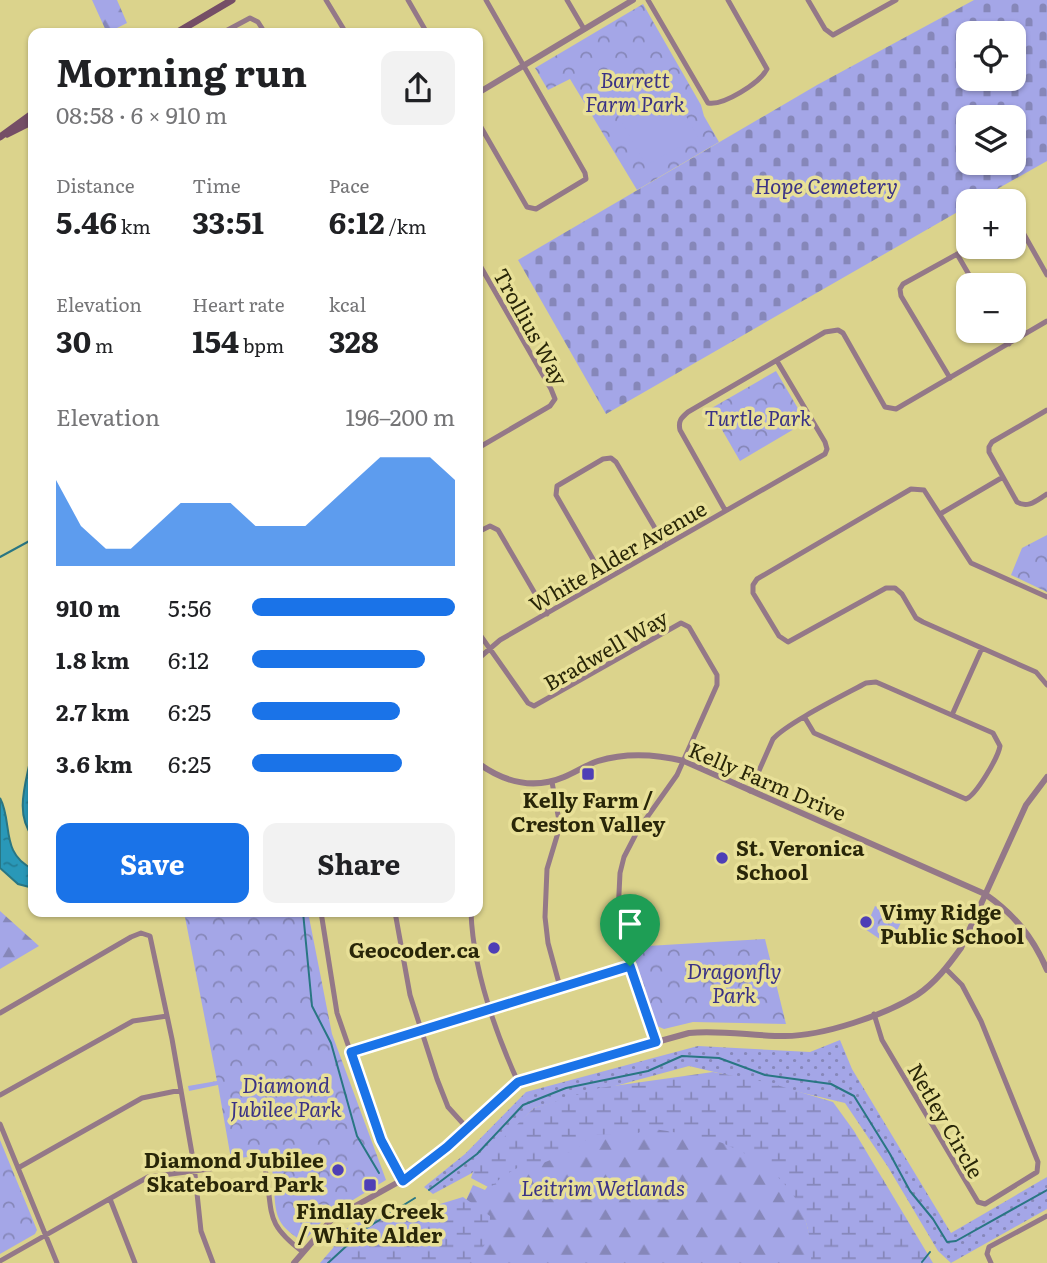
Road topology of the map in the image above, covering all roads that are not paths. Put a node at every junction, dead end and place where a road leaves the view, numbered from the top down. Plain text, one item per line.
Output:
1 (232, 0) edge
2 (238, 0) edge
3 (326, 0) edge
4 (408, 0) edge
5 (486, 0) edge
6 (567, 0) edge
7 (633, 0) edge
8 (648, 0) edge
9 (728, 0) edge
10 (808, 0) edge
11 (892, 1) edge
12 (214, 12) junction
13 (185, 28) edge
14 (231, 28) edge
15 (262, 28) edge
16 (343, 28) edge
17 (424, 28) edge
18 (584, 29) junction
19 (524, 65) junction
20 (483, 90) edge
21 (28, 117) edge
22 (28, 123) edge
23 (483, 131) edge
24 (0, 137) edge
25 (1026, 238) edge
26 (956, 255) edge
27 (483, 271) edge
28 (1047, 275) edge
29 (1047, 321) edge
30 (1009, 344) joint
31 (777, 360) junction
32 (950, 379) junction
33 (1047, 410) edge
34 (483, 445) edge
35 (1003, 477) junction
36 (1047, 494) edge
37 (725, 510) junction
38 (940, 514) junction
39 (483, 530) edge
40 (665, 545) junction
41 (605, 580) junction
42 (1047, 597) edge
43 (547, 614) junction
44 (483, 639) edge
45 (489, 648) junction
46 (982, 648) junction
47 (483, 654) edge
48 (1047, 685) edge
49 (952, 715) junction
50 (805, 718) junction
51 (684, 761) junction
52 (483, 766) edge
53 (1047, 777) edge
54 (552, 782) junction
55 (750, 791) junction
56 (985, 894) junction
57 (322, 917) edge
58 (396, 917) edge
59 (472, 917) edge
60 (630, 966) junction
61 (946, 969) junction
62 (1047, 970) edge
63 (560, 987) junction
64 (490, 1008) junction
65 (0, 1013) edge
66 (874, 1014) junction
67 (167, 1016) junction
68 (421, 1031) junction
69 (656, 1042) junction
70 (351, 1052) junction
71 (518, 1082) junction
72 (181, 1090) junction
73 (0, 1095) edge
74 (0, 1124) edge
75 (468, 1129) junction
76 (18, 1168) junction
77 (195, 1170) junction
78 (403, 1181) junction
79 (110, 1199) junction
80 (1047, 1216) edge
81 (45, 1236) junction
82 (303, 1252) junction
83 (0, 1261) edge
84 (57, 1263) edge
85 (135, 1263) edge
86 (213, 1263) edge
87 (294, 1263) edge
88 (991, 1263) edge

1 - 12 main road
2 - 12 main road
3 - 16 street
4 - 17 street
5 - 19 street
6 - 18 street
7 - 18 street
8 - 9 street
10 - 11 street
12 - 13 main road
14 - 15 street
18 - 19 street
19 - 20 street
19 - 23 street
21 - 24 main road
22 - 24 main road
25 - 28 street
26 - 32 street
27 - 34 street, Trollius Way
29 - 30 street, White Alder Avenue
30 - 32 street, White Alder Avenue
31 - 32 street, White Alder Avenue
31 - 37 street, White Alder Avenue
31 - 37 street
33 - 35 street
35 - 36 street
35 - 38 street
37 - 40 street, White Alder Avenue
38 - 42 street
38 - 46 street
39 - 43 street
40 - 41 street, White Alder Avenue
40 - 41 street
41 - 43 street, White Alder Avenue
43 - 45 street, White Alder Avenue
44 - 45 street
45 - 47 street, White Alder Avenue
45 - 51 street, Bradwell Way
46 - 48 street
46 - 49 street
49 - 50 street
49 - 50 street
50 - 55 street
51 - 54 street, Kelly Farm Drive
51 - 55 street, Kelly Farm Drive
51 - 60 street, Bradwell Way
52 - 54 street, Kelly Farm Drive
53 - 56 street
54 - 63 street
55 - 56 street, Kelly Farm Drive
56 - 61 street
56 - 62 street, Kelly Farm Drive
57 - 70 street
58 - 68 street
59 - 64 street
60 - 63 street
60 - 69 street, Bradwell Way
61 - 66 street
61 - 66 street, Netley Circle
63 - 64 street
64 - 68 street
64 - 71 street
65 - 67 street
66 - 69 street
67 - 72 street
67 - 73 street
68 - 70 street
68 - 75 street
69 - 71 street
70 - 78 street
71 - 75 street
72 - 76 street
72 - 77 street
74 - 76 street
75 - 78 street
76 - 81 street
77 - 79 street
77 - 82 street
77 - 86 street
78 - 82 street
79 - 81 street
79 - 85 street
80 - 88 street
81 - 83 street
81 - 84 street
82 - 87 street

